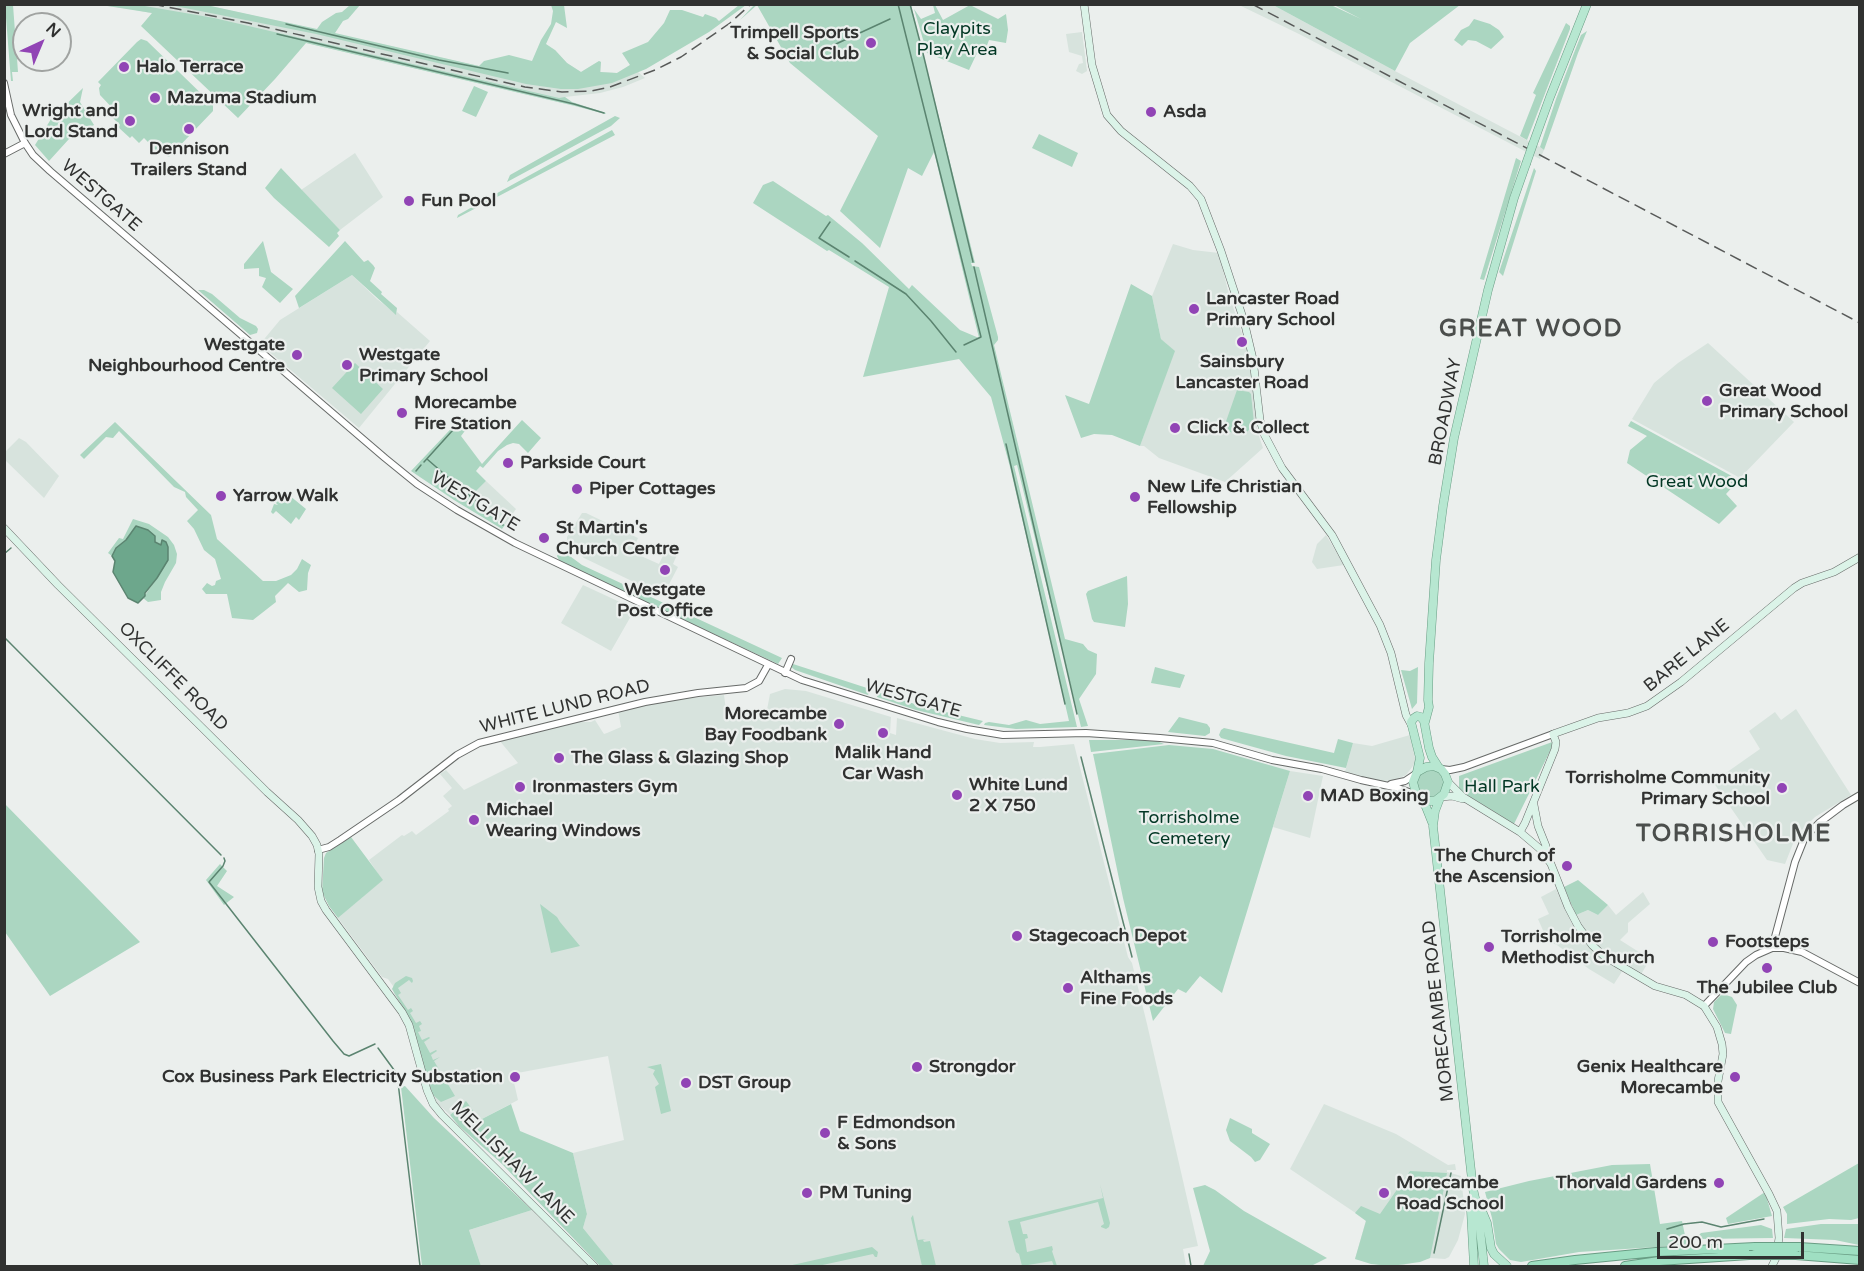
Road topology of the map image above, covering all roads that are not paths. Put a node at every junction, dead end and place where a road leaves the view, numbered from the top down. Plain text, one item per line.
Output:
1 (1084, 4) edge
2 (1587, 4) edge
3 (4, 84) edge
4 (25, 143) junction
5 (4, 154) edge
6 (4, 528) edge
7 (1860, 557) edge
8 (790, 659) dead end
9 (768, 665) junction
10 (785, 673) junction
11 (1428, 700) junction
12 (1404, 701) junction
13 (1417, 716) junction
14 (1425, 723) junction
15 (1412, 726) junction
16 (1553, 734) junction
17 (1464, 767) junction
18 (1440, 769) junction
19 (1417, 773) junction
20 (1448, 782) junction
21 (1381, 785) junction
22 (1860, 795) edge
23 (1420, 798) junction
24 (1441, 798) junction
25 (1471, 803) junction
26 (1534, 803) junction
27 (1433, 826) junction
28 (1520, 832) junction
29 (318, 850) junction
30 (1547, 857) junction
31 (1772, 948) junction
32 (1860, 983) edge
33 (1704, 1006) junction
34 (1474, 1195) junction
35 (1797, 1251) junction
36 (1860, 1251) edge
37 (1860, 1260) edge
38 (594, 1266) edge
39 (1474, 1266) edge
40 (1484, 1266) edge
41 (1507, 1266) edge
42 (1532, 1266) edge
43 (1624, 1266) edge
44 (1773, 1266) edge

1 - 12 main road
2 - 11 main road, BROADWAY, bridge
3 - 4 street, WESTGATE
4 - 5 street
4 - 9 street, WESTGATE
6 - 29 main road, OXCLIFFE ROAD
7 - 16 main road, BARE LANE
8 - 10 street
9 - 10 street, WESTGATE
9 - 29 street, WHITE LUND ROAD
10 - 21 street, WESTGATE
11 - 13 main road, BROADWAY
11 - 14 main road, BROADWAY
12 - 13 main road
12 - 15 main road
13 - 14 main road
13 - 15 main road
14 - 15 main road
14 - 18 main road, BROADWAY
15 - 19 main road
16 - 17 street
16 - 26 main road
17 - 18 street
17 - 20 street
18 - 19 main road
18 - 20 main road
19 - 21 street, WESTGATE
19 - 23 main road
20 - 24 main road
20 - 25 main road
21 - 23 street, WESTGATE
22 - 31 street
23 - 24 main road
23 - 27 main road, MORECAMBE ROAD
24 - 25 main road
24 - 27 main road, MORECAMBE ROAD
25 - 28 main road
26 - 28 main road
26 - 30 main road
27 - 34 main road, MORECAMBE ROAD
28 - 30 main road
29 - 38 main road, MELLISHAW LANE
30 - 33 main road
31 - 32 street
31 - 33 street
33 - 44 main road
34 - 39 main road, MORECAMBE ROAD
34 - 40 main road, MORECAMBE ROAD
34 - 41 main road
35 - 36 highway
35 - 37 highway
35 - 42 highway, bridge
35 - 43 highway, bridge

